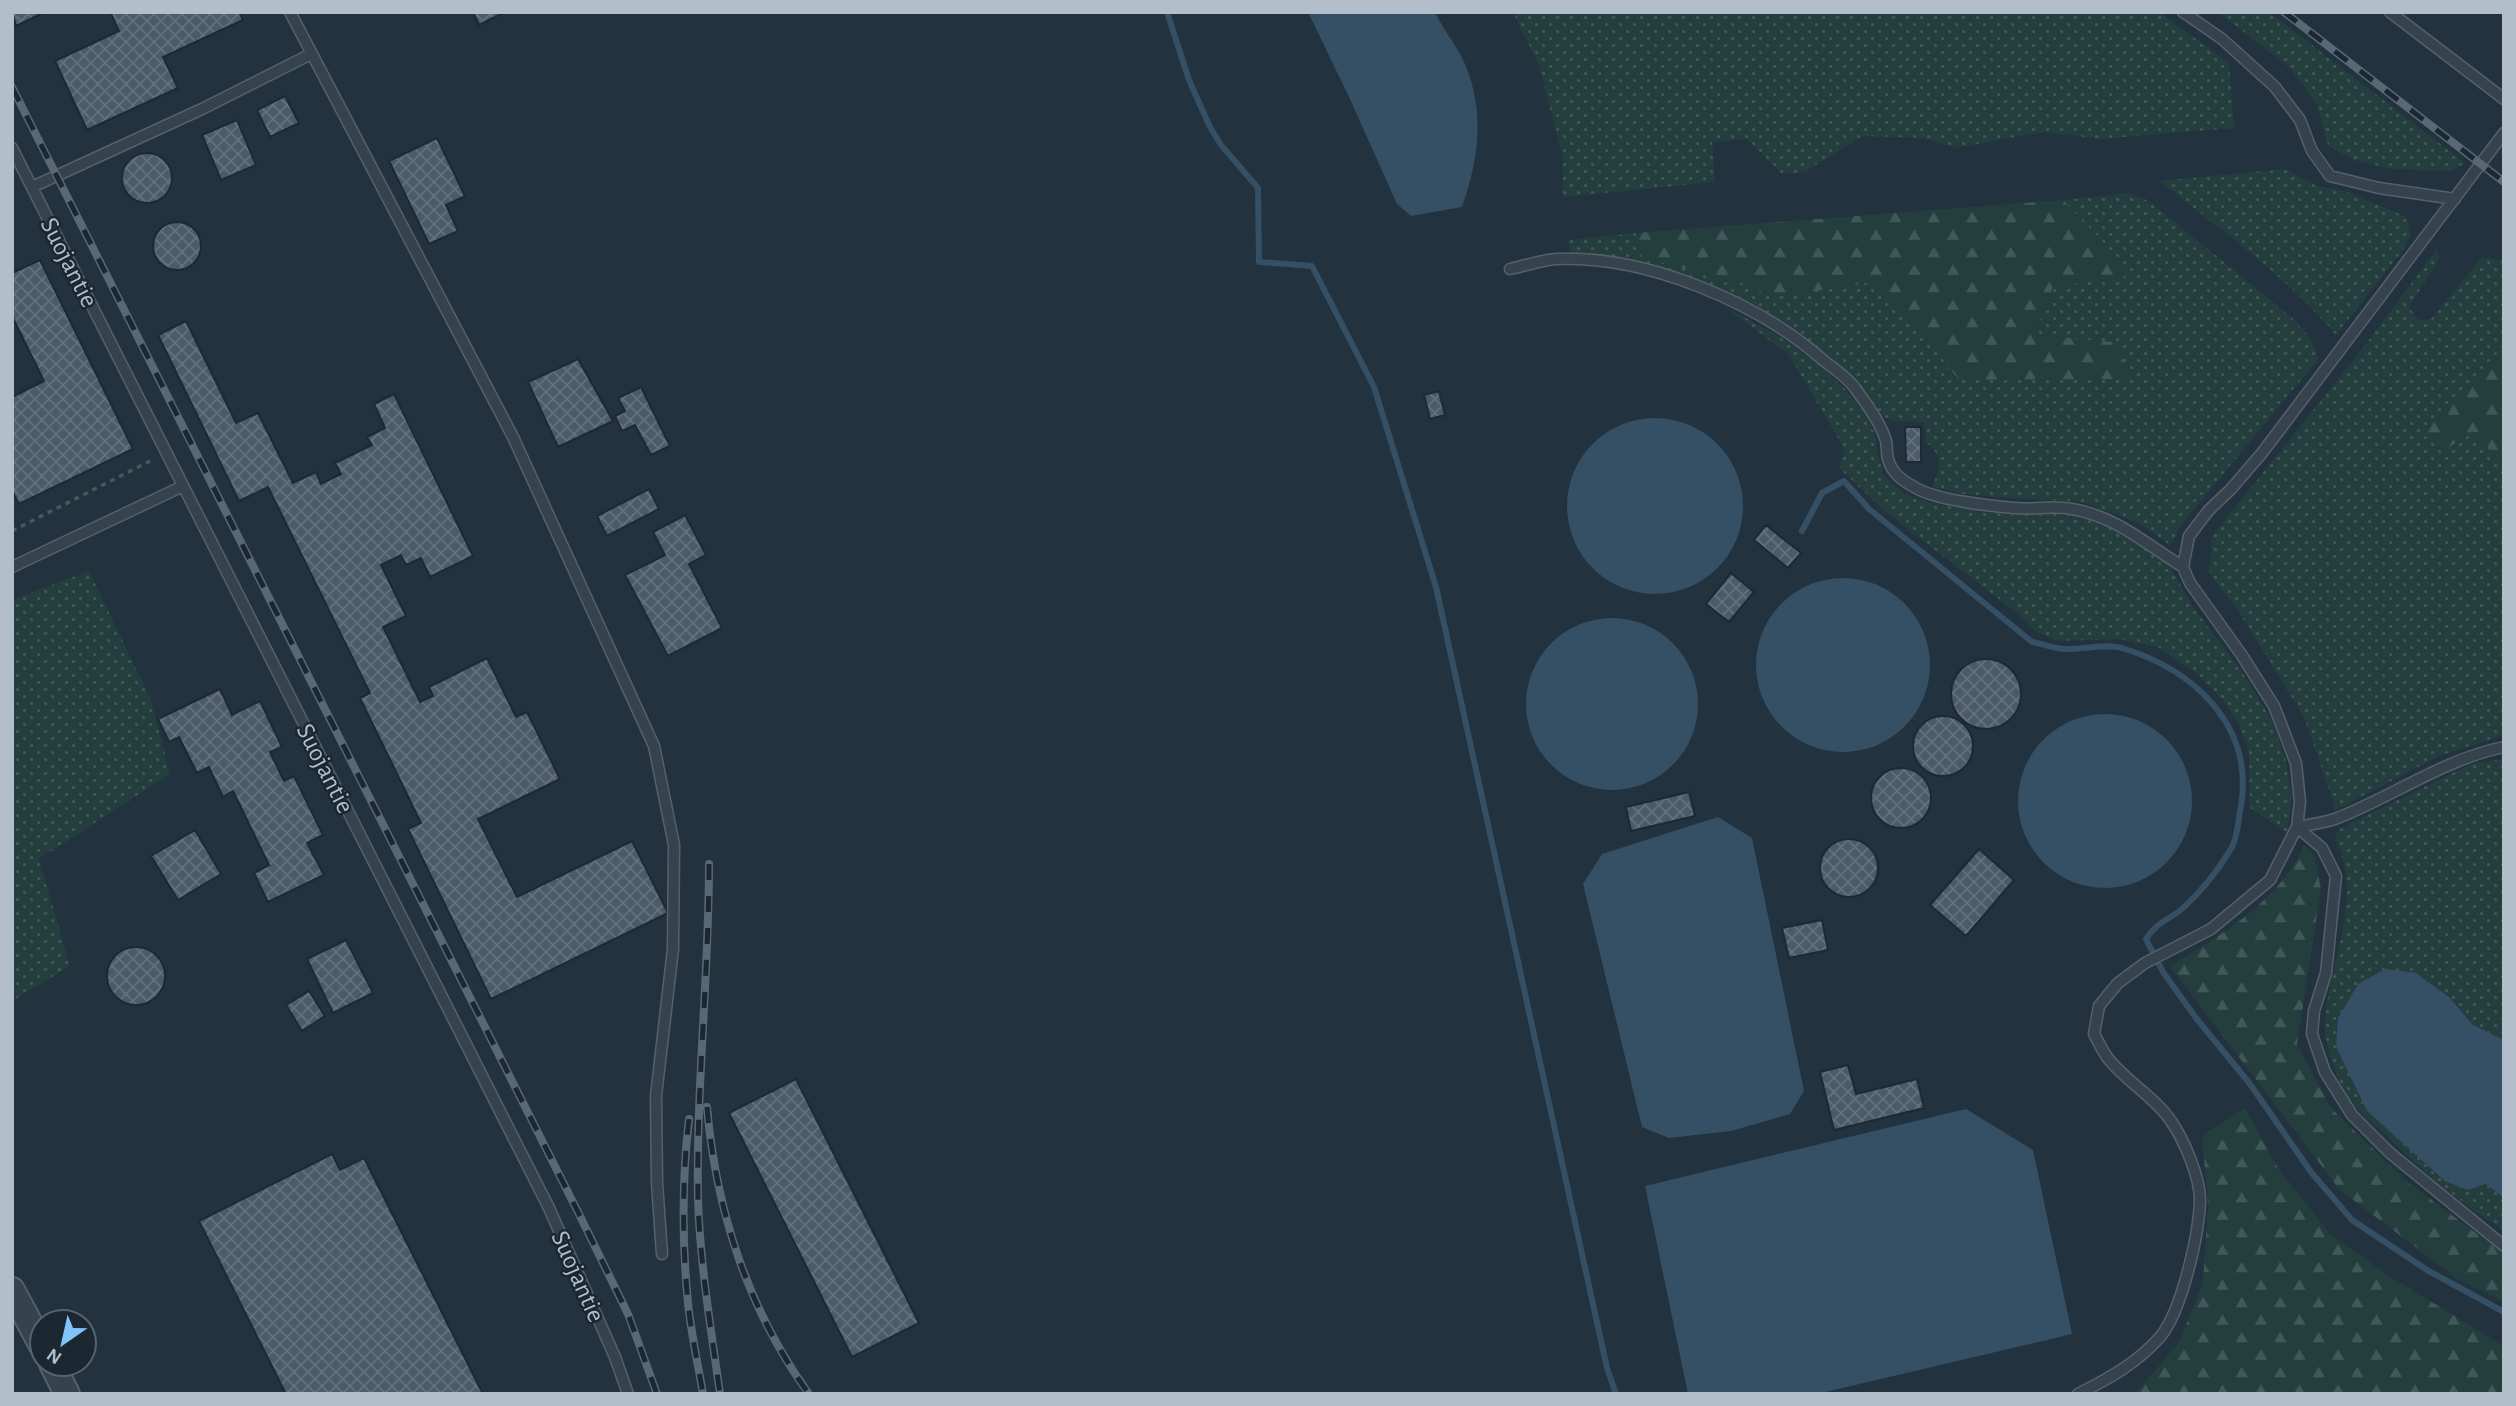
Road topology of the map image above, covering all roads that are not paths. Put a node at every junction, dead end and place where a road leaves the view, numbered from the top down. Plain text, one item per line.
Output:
1 (290, 12) edge
2 (2183, 12) edge
3 (2390, 12) edge
4 (311, 54) junction
5 (2504, 99) edge
6 (2504, 133) edge
7 (12, 148) edge
8 (32, 187) junction
9 (2455, 199) junction
10 (1510, 270) dead end
11 (183, 486) junction
12 (12, 567) edge
13 (2183, 568) junction
14 (2504, 747) edge
15 (2297, 827) junction
16 (2504, 1245) edge
17 (662, 1254) dead end
18 (12, 1290) edge
19 (28, 1320) edge
20 (59, 1378) edge
21 (67, 1394) edge
22 (628, 1394) edge
23 (2078, 1394) edge

1 - 4 lane
2 - 9 lane
3 - 5 lane
4 - 8 lane
4 - 17 lane
6 - 9 lane
7 - 8 lane, Suojantie
8 - 11 lane, Suojantie
9 - 13 lane
10 - 13 lane
11 - 12 lane
11 - 22 lane, Suojantie
13 - 15 lane
14 - 15 lane
15 - 16 lane
15 - 23 lane
18 - 19 street
20 - 21 street

